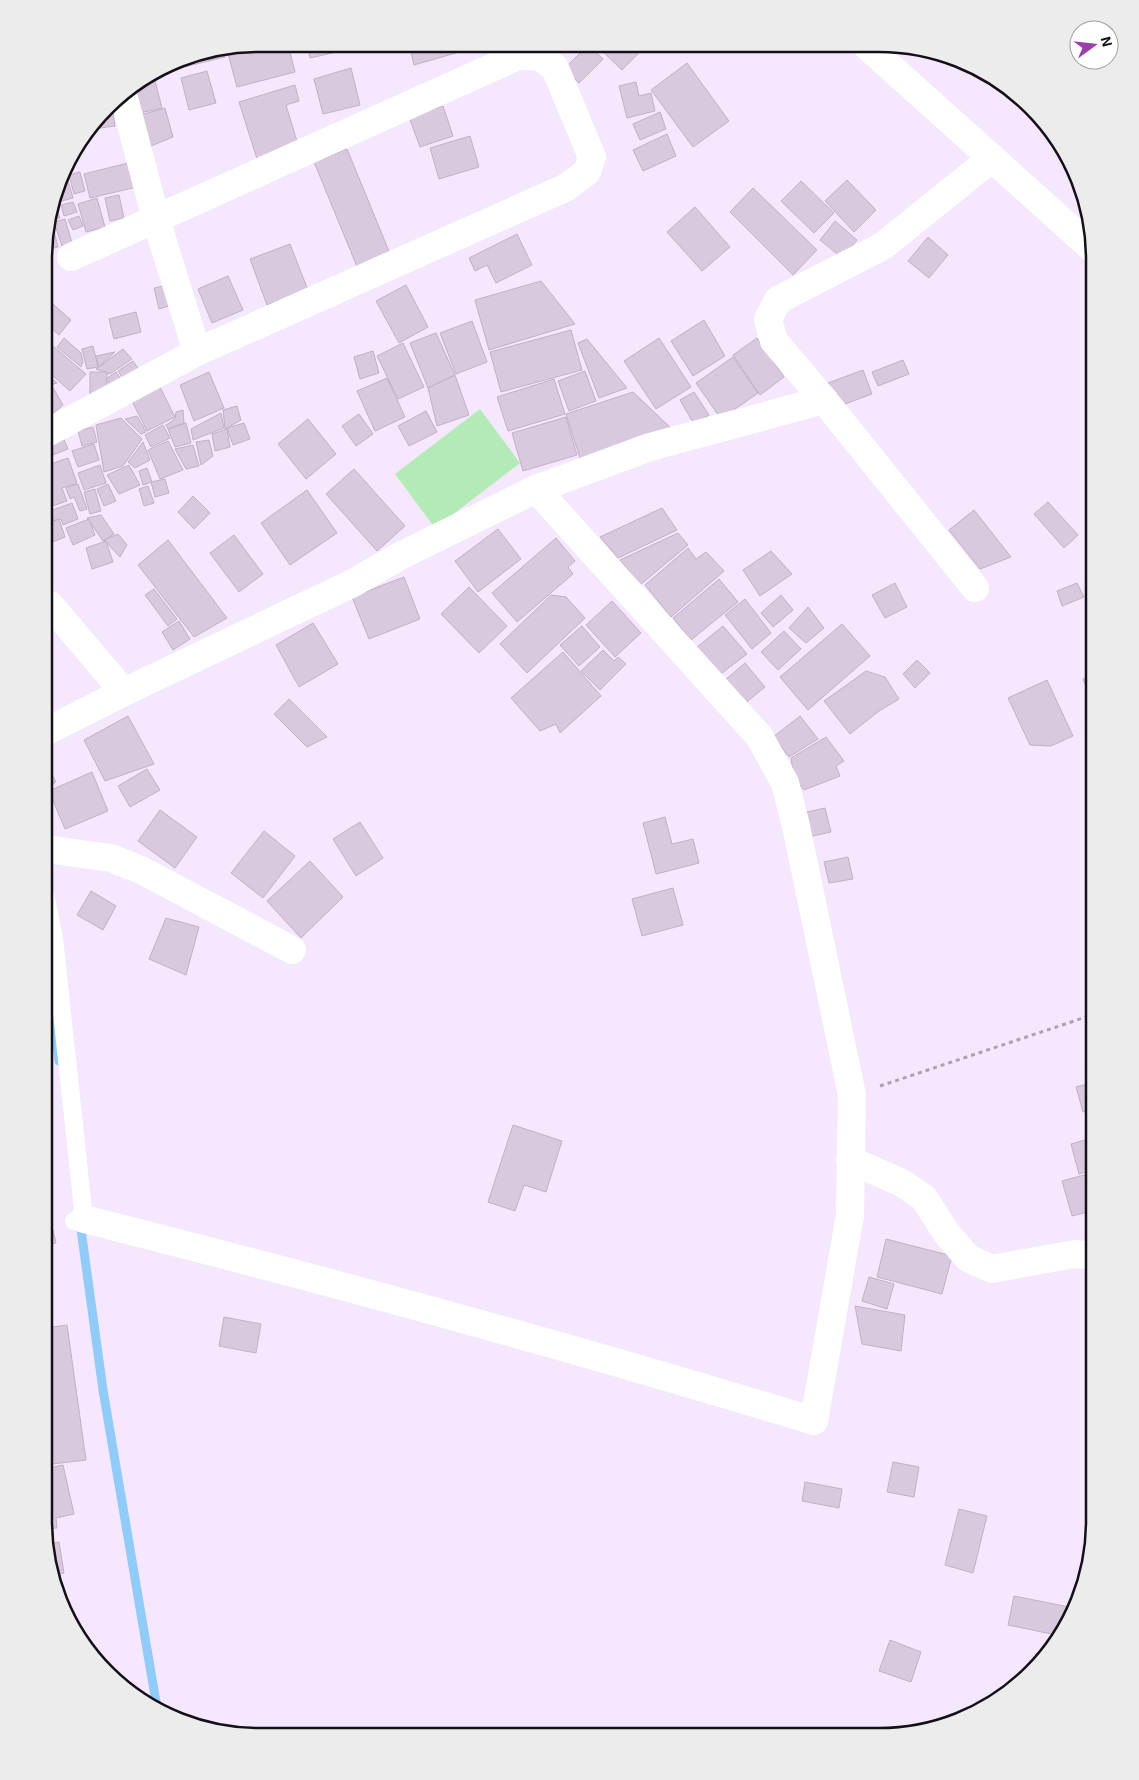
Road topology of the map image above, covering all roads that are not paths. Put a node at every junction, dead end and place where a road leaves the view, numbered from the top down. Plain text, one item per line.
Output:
1 (873, 52) edge
2 (125, 102) edge
3 (992, 158) junction
4 (156, 220) junction
5 (1086, 242) edge
6 (71, 257) dead end
7 (197, 352) junction
8 (824, 400) junction
9 (52, 430) edge
10 (536, 489) junction
11 (975, 588) dead end
12 (52, 607) edge
13 (124, 692) junction
14 (52, 728) edge
15 (52, 850) edge
16 (52, 928) edge
17 (292, 950) dead end
18 (850, 1160) junction
19 (78, 1220) joint
20 (1086, 1255) edge

1 - 3 street
2 - 4 street
3 - 5 street
3 - 8 street
4 - 6 street
4 - 7 street
4 - 7 street
7 - 9 street
8 - 10 street
8 - 11 street
10 - 13 street
10 - 18 street
12 - 13 street
13 - 14 street
15 - 17 street
16 - 19 lane
18 - 19 street
18 - 20 street

